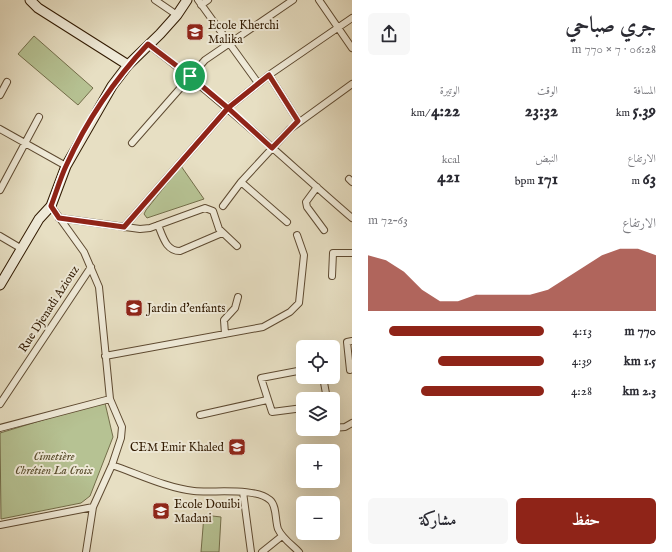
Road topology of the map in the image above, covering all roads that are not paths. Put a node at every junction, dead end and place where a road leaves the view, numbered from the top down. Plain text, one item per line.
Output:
1 (30, 0) edge
2 (155, 0) edge
3 (187, 0) edge
4 (208, 0) edge
5 (294, 0) edge
6 (319, 0) edge
7 (199, 2) edge
8 (177, 15) junction
9 (352, 18) edge
10 (338, 28) junction
11 (228, 43) junction
12 (148, 44) junction
13 (352, 48) edge
14 (128, 65) junction
15 (269, 75) junction
16 (190, 76) junction
17 (7, 82) dead end
18 (258, 83) junction
19 (352, 84) edge
20 (0, 95) edge
21 (228, 108) junction
22 (39, 117) dead end
23 (298, 121) junction
24 (0, 129) edge
25 (25, 143) junction
26 (132, 143) dead end
27 (272, 148) junction
28 (66, 166) junction
29 (241, 182) junction
30 (317, 187) junction
31 (0, 190) edge
32 (51, 206) junction
33 (223, 206) dead end
34 (59, 218) junction
35 (352, 218) edge
36 (286, 222) dead end
37 (158, 225) junction
38 (124, 227) junction
39 (324, 230) dead end
40 (222, 233) junction
41 (297, 235) dead end
42 (0, 236) edge
43 (237, 246) dead end
44 (22, 249) junction
45 (352, 253) edge
46 (91, 267) junction
47 (332, 276) dead end
48 (0, 285) edge
49 (238, 297) dead end
50 (226, 334) junction
51 (352, 341) edge
52 (105, 356) junction
53 (352, 370) edge
54 (296, 371) edge
55 (110, 399) junction
56 (267, 400) junction
57 (0, 404) edge
58 (296, 409) edge
59 (200, 415) dead end
60 (352, 423) edge
61 (340, 427) edge
62 (0, 428) edge
63 (112, 465) junction
64 (243, 492) junction
65 (93, 507) junction
66 (0, 525) edge
67 (282, 536) junction
68 (86, 552) edge
69 (251, 552) edge
70 (262, 552) edge
71 (299, 552) edge

1 - 14 main road
2 - 8 street
3 - 8 main road
4 - 7 street
5 - 11 street
6 - 10 street
7 - 11 street
8 - 12 main road
9 - 10 street
10 - 13 street
10 - 15 street
11 - 16 street
11 - 18 street
12 - 14 main road
12 - 16 street
14 - 28 main road
15 - 18 street
15 - 23 street
16 - 21 street
16 - 26 street
17 - 20 street
18 - 21 street
19 - 23 street
21 - 27 street
21 - 38 street
22 - 25 street
23 - 27 street
24 - 25 street
25 - 28 street
25 - 31 street
27 - 29 street
27 - 30 street
28 - 32 main road
29 - 33 street
29 - 36 street
30 - 35 street
30 - 39 street
32 - 34 street
32 - 44 main road
34 - 38 street
34 - 46 street
37 - 38 street
37 - 40 street
37 - 40 street
40 - 43 street
41 - 50 street
42 - 44 street
44 - 48 main road
45 - 47 street
46 - 52 street
46 - 57 street, Rue Djenadi Aziouz
49 - 50 street
50 - 52 street
51 - 53 street
52 - 55 street
54 - 56 street
55 - 62 street
55 - 63 street
56 - 58 street
56 - 59 street
60 - 61 street
63 - 64 street
63 - 65 street
64 - 67 street
64 - 69 street
65 - 66 street
65 - 68 street
67 - 70 street
67 - 71 street

